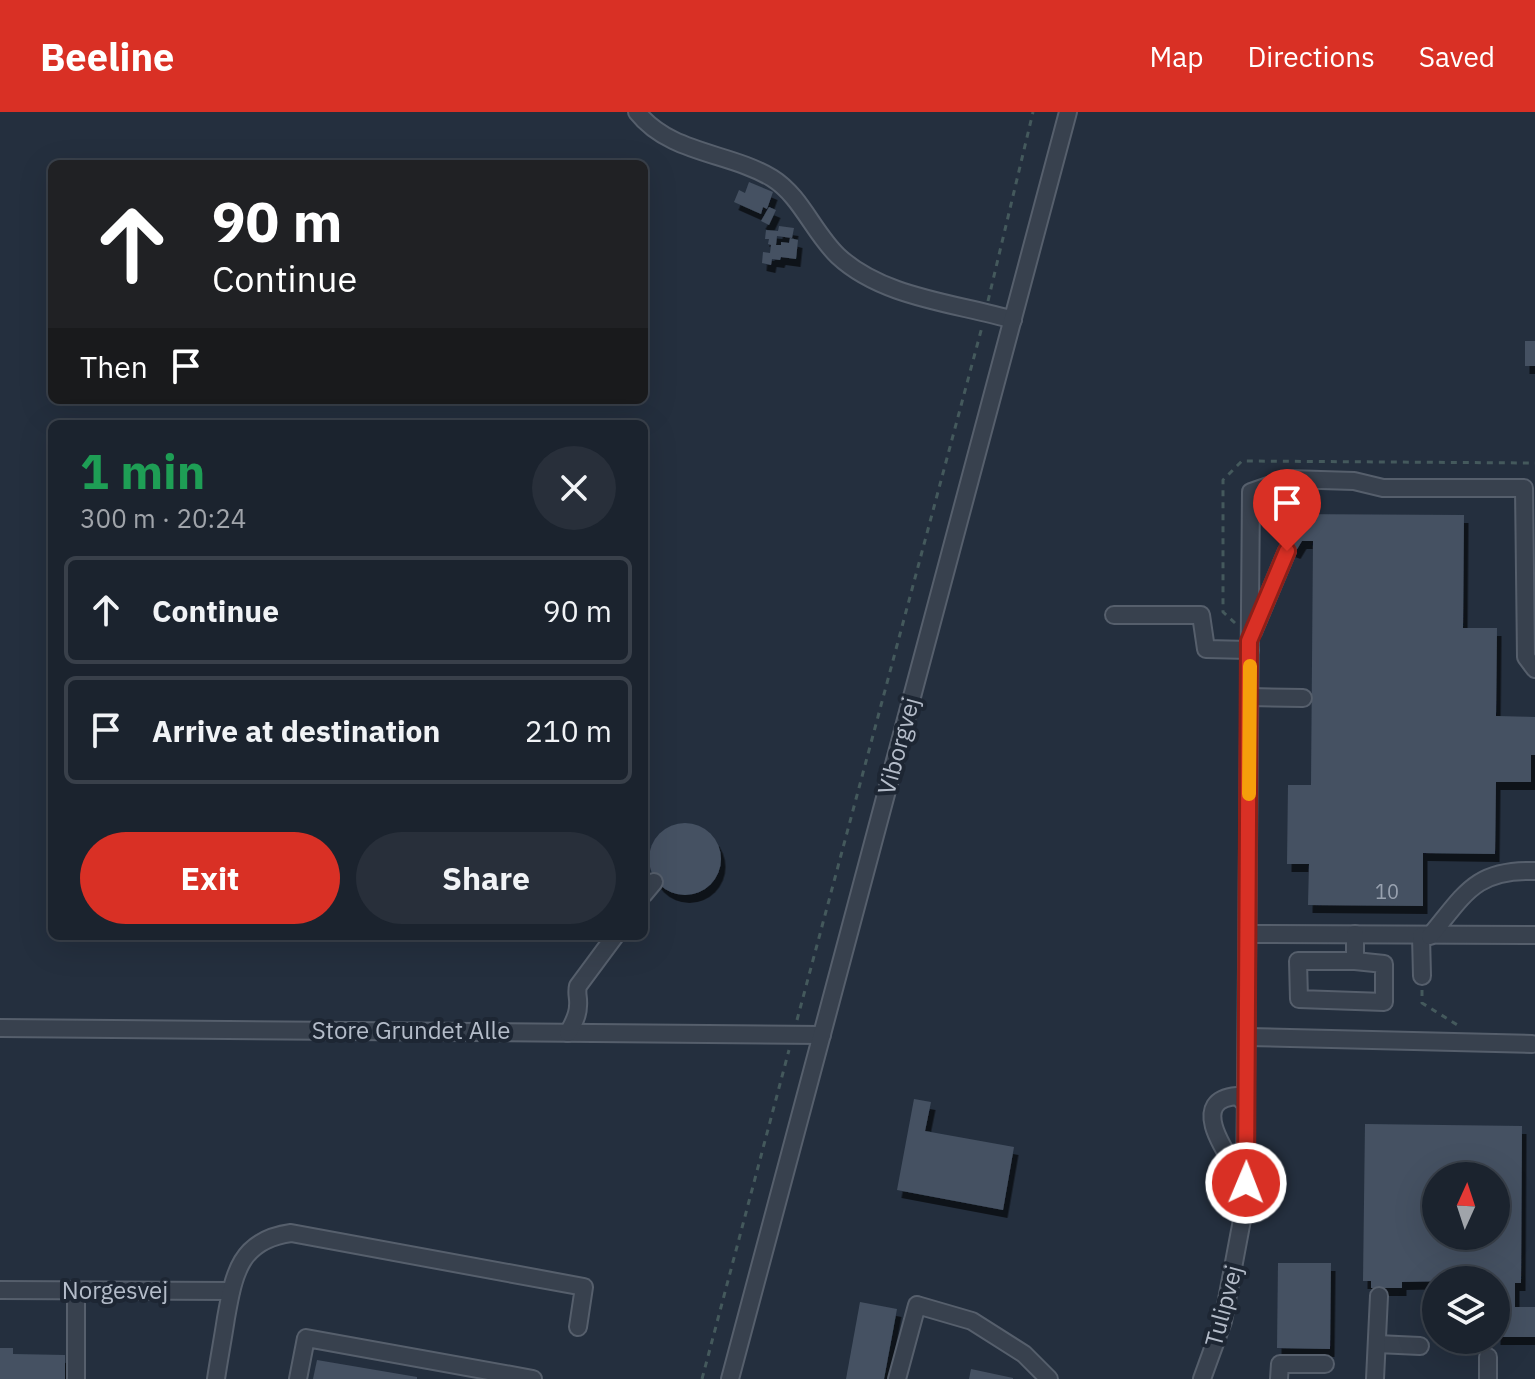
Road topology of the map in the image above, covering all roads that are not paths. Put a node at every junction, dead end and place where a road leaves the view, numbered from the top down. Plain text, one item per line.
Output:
1 (637, 112) edge
2 (1068, 112) edge
3 (1013, 320) junction
4 (1529, 488) edge
5 (1287, 551) dead end
6 (1114, 615) dead end
7 (1246, 647) junction
8 (1535, 669) edge
9 (1250, 697) junction
10 (1303, 698) dead end
11 (1535, 871) edge
12 (1249, 934) junction
13 (1355, 934) junction
14 (1535, 935) edge
15 (1426, 936) junction
16 (612, 940) edge
17 (1355, 961) junction
18 (1422, 976) road end
19 (0, 1028) edge
20 (568, 1033) junction
21 (822, 1035) junction
22 (1247, 1037) junction
23 (1532, 1044) dead end
24 (1246, 1104) junction
25 (1246, 1183) junction
26 (0, 1290) edge
27 (76, 1290) junction
28 (231, 1291) junction
29 (1379, 1296) dead end
30 (578, 1327) dead end
31 (1377, 1344) junction
32 (1420, 1346) dead end
33 (1488, 1357) dead end
34 (1325, 1364) dead end
35 (76, 1379) edge
36 (216, 1379) edge
37 (298, 1379) edge
38 (533, 1379) edge
39 (730, 1379) edge
40 (897, 1379) edge
41 (1049, 1379) edge
42 (1202, 1379) edge
43 (1279, 1379) edge
44 (1375, 1379) edge
45 (1488, 1379) edge

1 - 3 street
2 - 3 street, Viborgvej
3 - 21 street, Viborgvej
4 - 7 street, Tulipvej
4 - 8 street
5 - 7 street
6 - 7 street
7 - 9 street, Tulipvej
9 - 10 street
9 - 12 street, Tulipvej
11 - 15 street
12 - 13 street
12 - 22 street, Tulipvej
13 - 15 street
13 - 17 street
14 - 15 street
15 - 18 street
16 - 20 street
17 - 17 street
19 - 20 street, Store Grundet Alle
20 - 21 street, Store Grundet Alle
21 - 39 street, Viborgvej
22 - 23 street
22 - 24 street, Tulipvej
24 - 25 street, Tulipvej
24 - 25 street
25 - 42 street, Tulipvej
26 - 27 street, Norgesvej
27 - 28 street, Norgesvej
27 - 35 street
28 - 30 street
28 - 36 street
29 - 31 street
31 - 32 street
31 - 44 street
33 - 45 street
34 - 43 street
37 - 38 street
40 - 41 street

